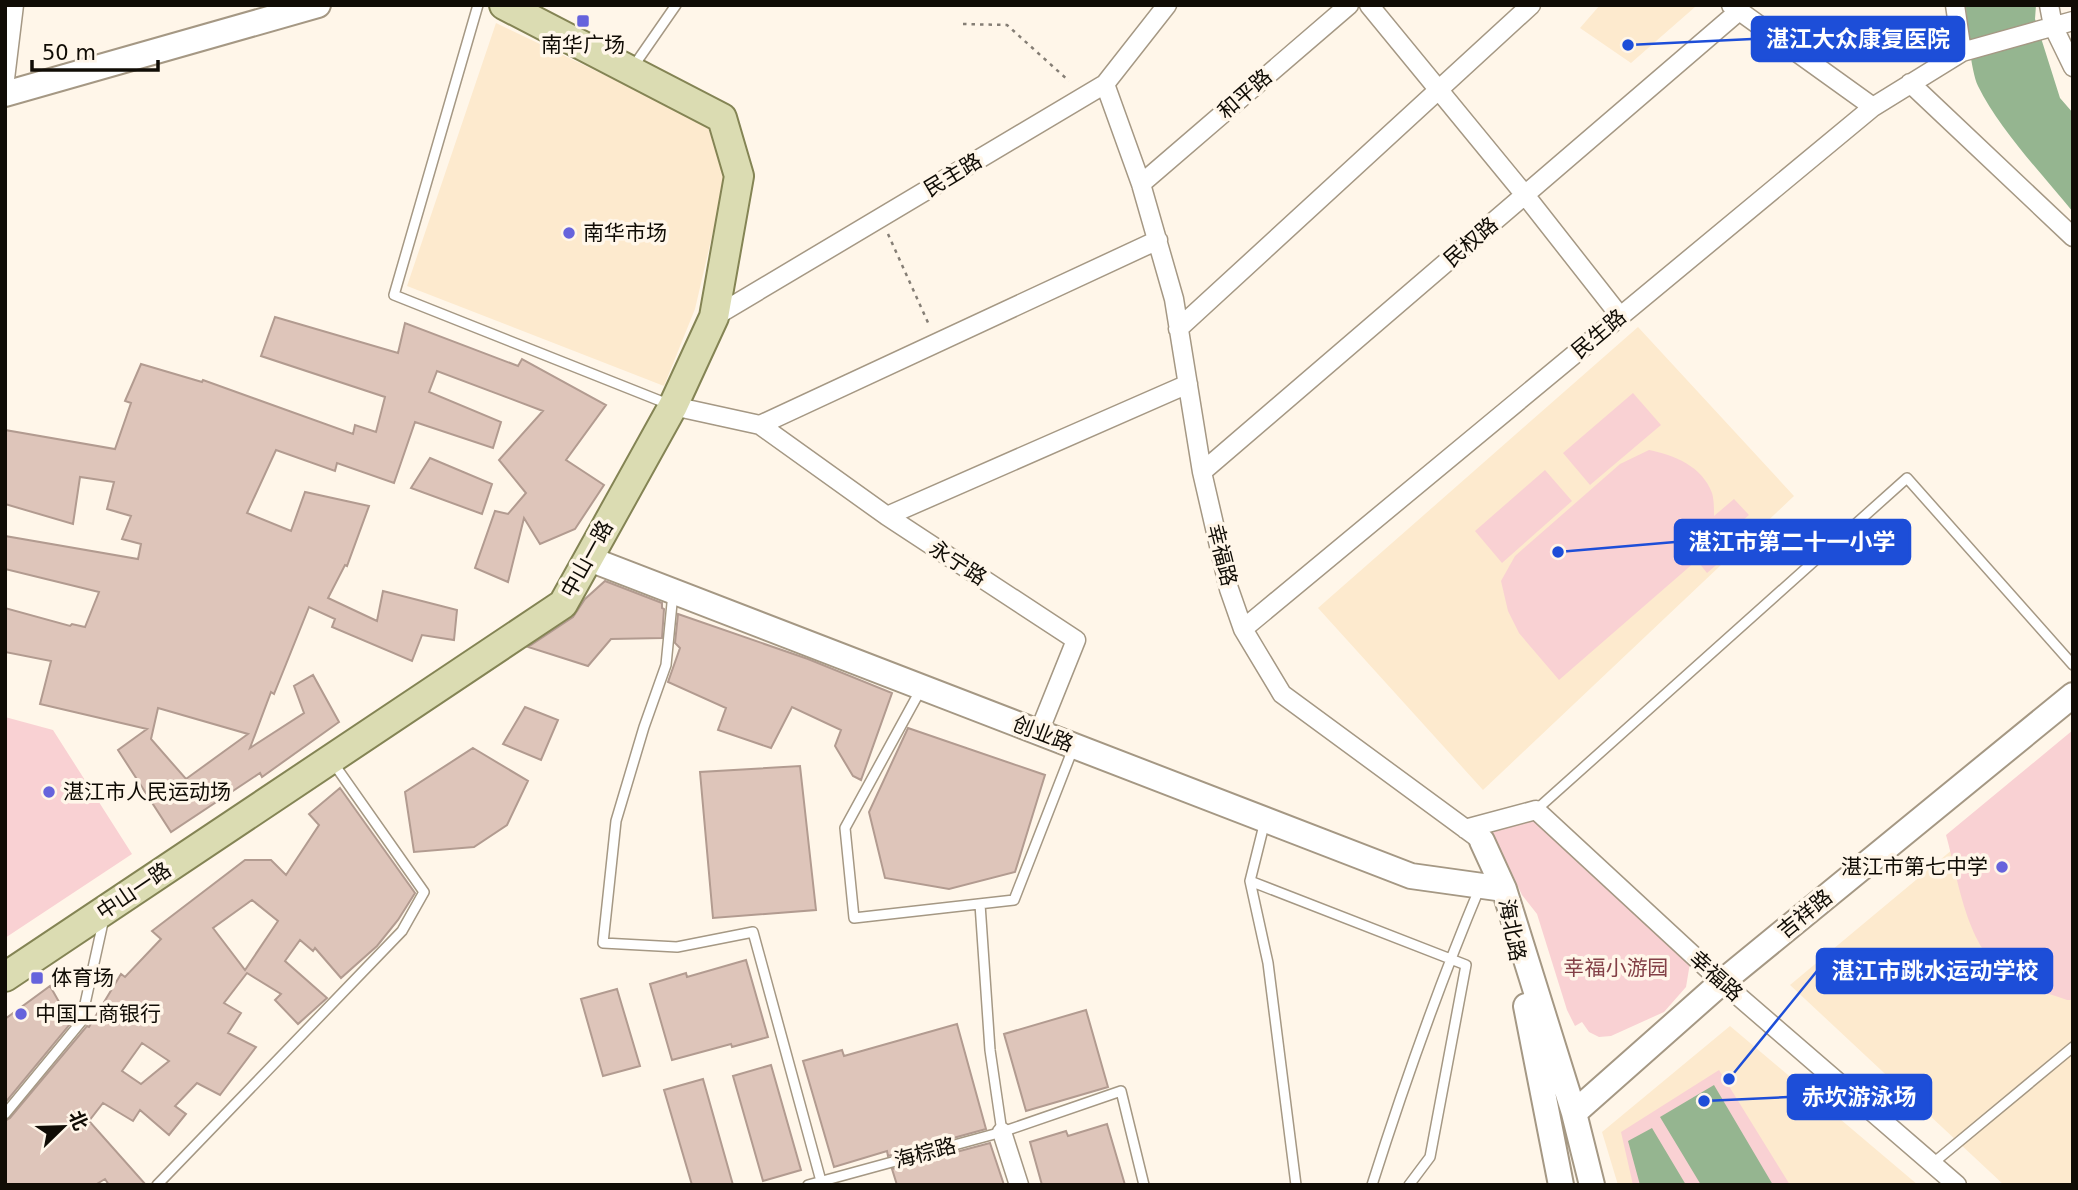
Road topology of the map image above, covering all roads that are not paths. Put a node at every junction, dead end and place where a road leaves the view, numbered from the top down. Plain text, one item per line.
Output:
1 (14, 5) edge
2 (318, 5) edge
3 (478, 5) edge
4 (504, 5) edge
5 (676, 5) edge
6 (1167, 5) edge
7 (1349, 5) edge
8 (1369, 5) edge
9 (1531, 5) edge
10 (1955, 5) edge
11 (2049, 5) edge
12 (1735, 8) edge
13 (281, 10) edge
14 (2073, 21) edge
15 (2053, 26) junction
16 (1962, 52) junction
17 (2073, 67) edge
18 (631, 70) junction
19 (5, 79) edge
20 (1910, 83) junction
21 (1105, 84) junction
22 (1438, 91) junction
23 (5, 94) edge
24 (1873, 107) junction
25 (1141, 184) junction
26 (1525, 195) junction
27 (2073, 237) edge
28 (1158, 240) junction
29 (1620, 316) junction
30 (714, 317) junction
31 (1178, 329) junction
32 (1188, 384) junction
33 (673, 406) junction
34 (760, 425) junction
35 (1202, 472) junction
36 (887, 516) junction
37 (587, 558) junction
38 (673, 592) junction
39 (1243, 629) junction
40 (2073, 665) edge
41 (922, 688) junction
42 (2073, 695) edge
43 (1039, 733) junction
44 (1074, 746) junction
45 (331, 759) junction
46 (1536, 810) junction
47 (1265, 820) junction
48 (1474, 835) junction
49 (1250, 881) junction
50 (1492, 887) junction
51 (980, 904) junction
52 (106, 909) junction
53 (1450, 959) junction
54 (5, 977) edge
55 (1722, 982) junction
56 (2073, 1047) edge
57 (1574, 1113) junction
58 (5, 1114) edge
59 (1002, 1132) junction
60 (1931, 1164) junction
61 (821, 1181) junction
62 (157, 1185) edge
63 (808, 1185) edge
64 (1019, 1185) edge
65 (1144, 1185) edge
66 (1296, 1185) edge
67 (1372, 1185) edge
68 (1409, 1185) edge
69 (1561, 1185) edge
70 (1592, 1185) edge
71 (1957, 1185) edge

1 - 19 street
2 - 13 street
3 - 33 lane
4 - 18 main road, 中山一路
5 - 18 lane
6 - 21 street, 民主路
7 - 25 street, 和平路
8 - 22 street
9 - 22 street
10 - 16 street
11 - 15 street
12 - 24 street
12 - 26 street, 民权路
13 - 23 street
14 - 15 street, 民生路
15 - 16 street, 民生路
15 - 17 street
16 - 20 street, 民生路
18 - 30 main road, 中山一路
20 - 24 street, 民生路
20 - 27 street
21 - 25 street, 幸福路
21 - 30 street, 民主路
22 - 26 street
22 - 31 street
24 - 29 street, 民生路
25 - 28 street, 幸福路
26 - 29 street
26 - 35 street, 民权路
28 - 31 street, 幸福路
28 - 34 street
29 - 39 street, 民生路
30 - 33 main road, 中山一路
31 - 32 street, 幸福路
32 - 35 street, 幸福路
32 - 36 street
33 - 34 street
33 - 37 main road, 中山一路
34 - 36 street, 永宁路
35 - 39 street, 幸福路
36 - 43 street, 永宁路
37 - 38 street, 创业路
37 - 45 main road, 中山一路
38 - 41 street, 创业路
38 - 61 lane
39 - 48 street, 幸福路
40 - 46 lane
41 - 43 street, 创业路
41 - 51 lane
42 - 55 street, 吉祥路
43 - 44 street, 创业路
44 - 47 street, 创业路
44 - 51 lane
45 - 52 main road, 中山一路
45 - 62 lane
46 - 48 street
46 - 55 street, 幸福路
47 - 49 lane
47 - 50 street, 创业路
48 - 50 street
49 - 53 lane
49 - 66 lane
50 - 53 lane
50 - 57 street, 海北路
50 - 69 street, 海北路
51 - 59 lane
52 - 54 main road, 中山一路
52 - 58 lane
53 - 67 lane
53 - 68 lane
55 - 57 street, 吉祥路
55 - 60 street, 幸福路
56 - 60 lane
57 - 70 street, 海北路
59 - 61 lane, 海棕路
59 - 64 street
59 - 65 lane, 海棕路
60 - 71 street, 幸福路
61 - 63 lane, 海棕路

